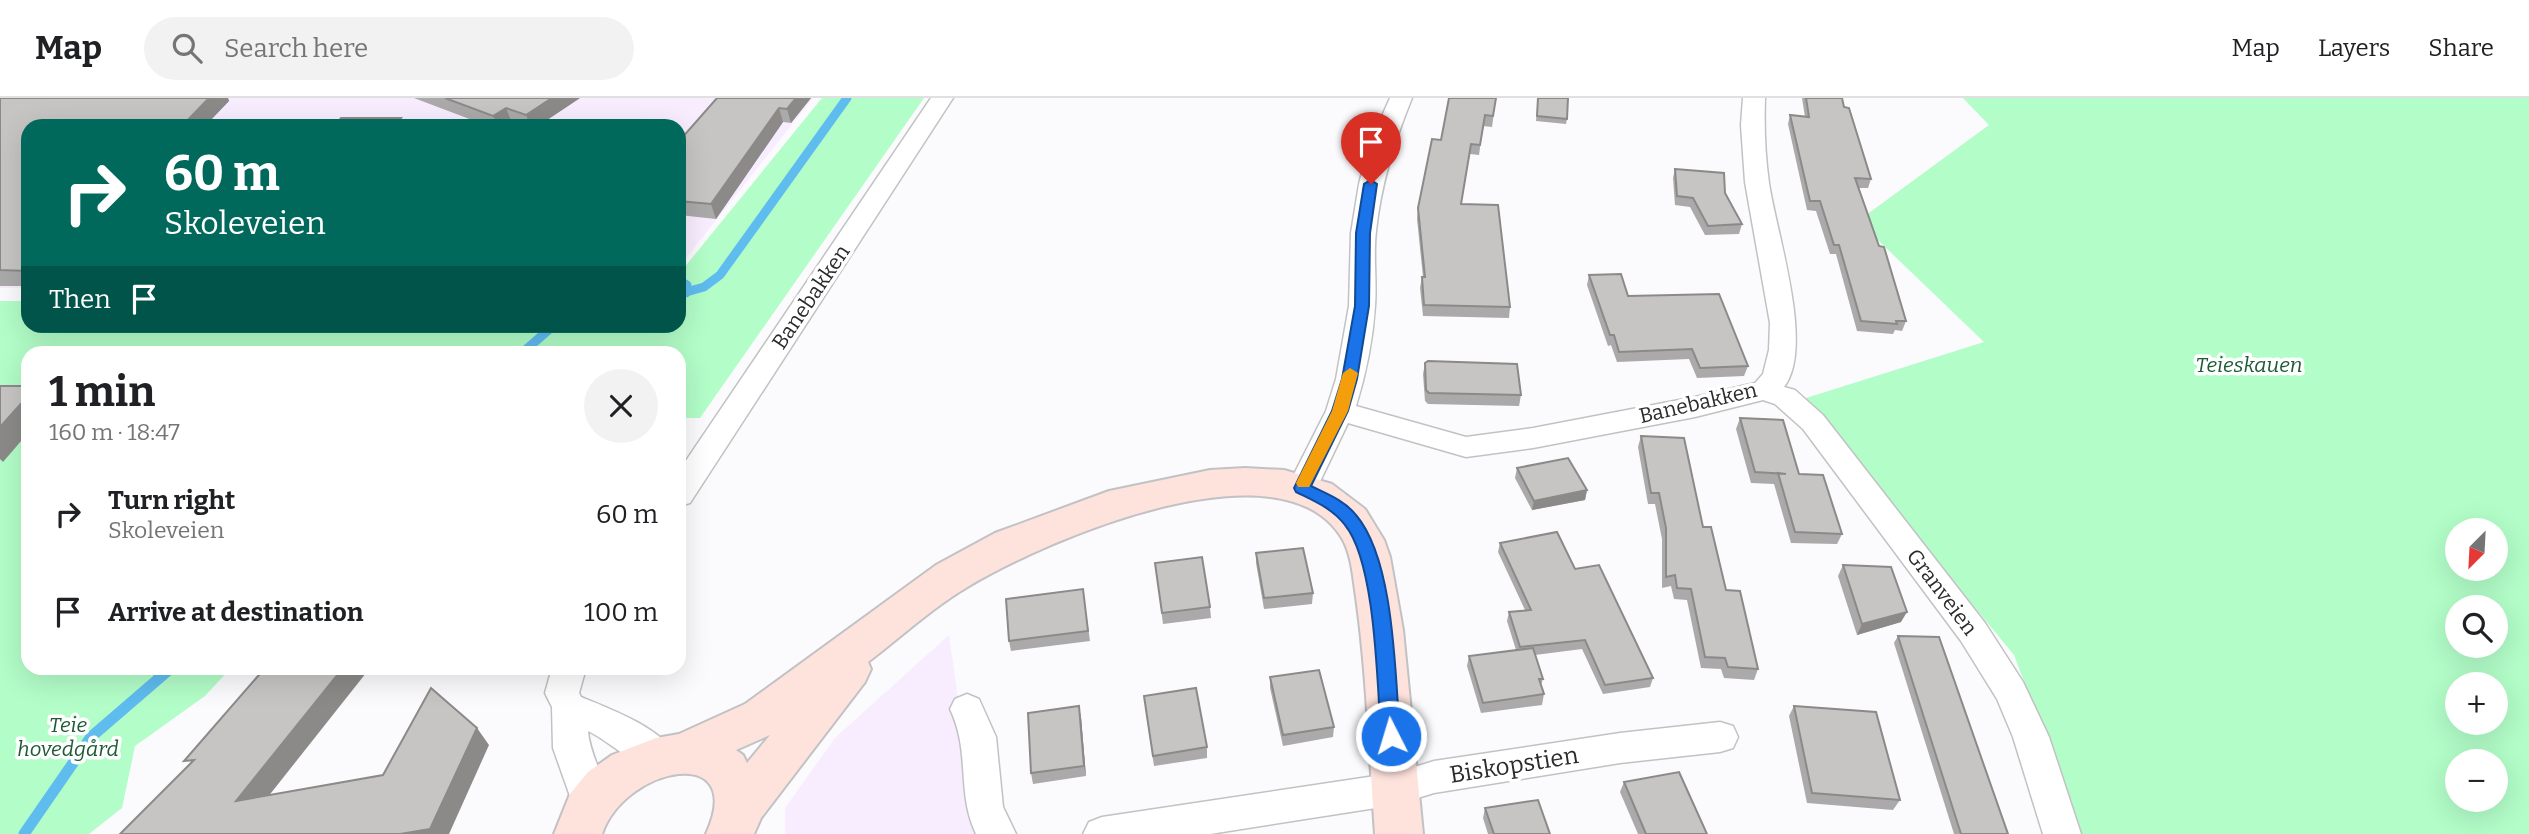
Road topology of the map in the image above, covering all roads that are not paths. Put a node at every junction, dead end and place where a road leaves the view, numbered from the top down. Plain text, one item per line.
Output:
1 (942, 98) edge
2 (1401, 98) edge
3 (1754, 98) edge
4 (1763, 390) junction
5 (1340, 411) junction
6 (686, 484) edge
7 (1302, 488) junction
8 (873, 636) junction
9 (567, 675) edge
10 (569, 707) junction
11 (967, 709) dead end
12 (1720, 737) dead end
13 (671, 754) junction
14 (1397, 812) edge
15 (735, 821) edge
16 (580, 826) edge
17 (997, 834) edge
18 (1102, 834) edge
19 (2062, 834) edge

1 - 6 street, Banebakken
2 - 5 street
3 - 4 street, Banebakken
4 - 5 street, Banebakken
4 - 19 street, Granveien
5 - 7 street
7 - 8 main road
7 - 14 main road
8 - 13 main road
8 - 15 main road
9 - 10 street
10 - 13 street
10 - 16 street
11 - 17 street
12 - 14 street, Biskopstien
13 - 15 main road
13 - 16 main road
14 - 18 street, Biskopstien

